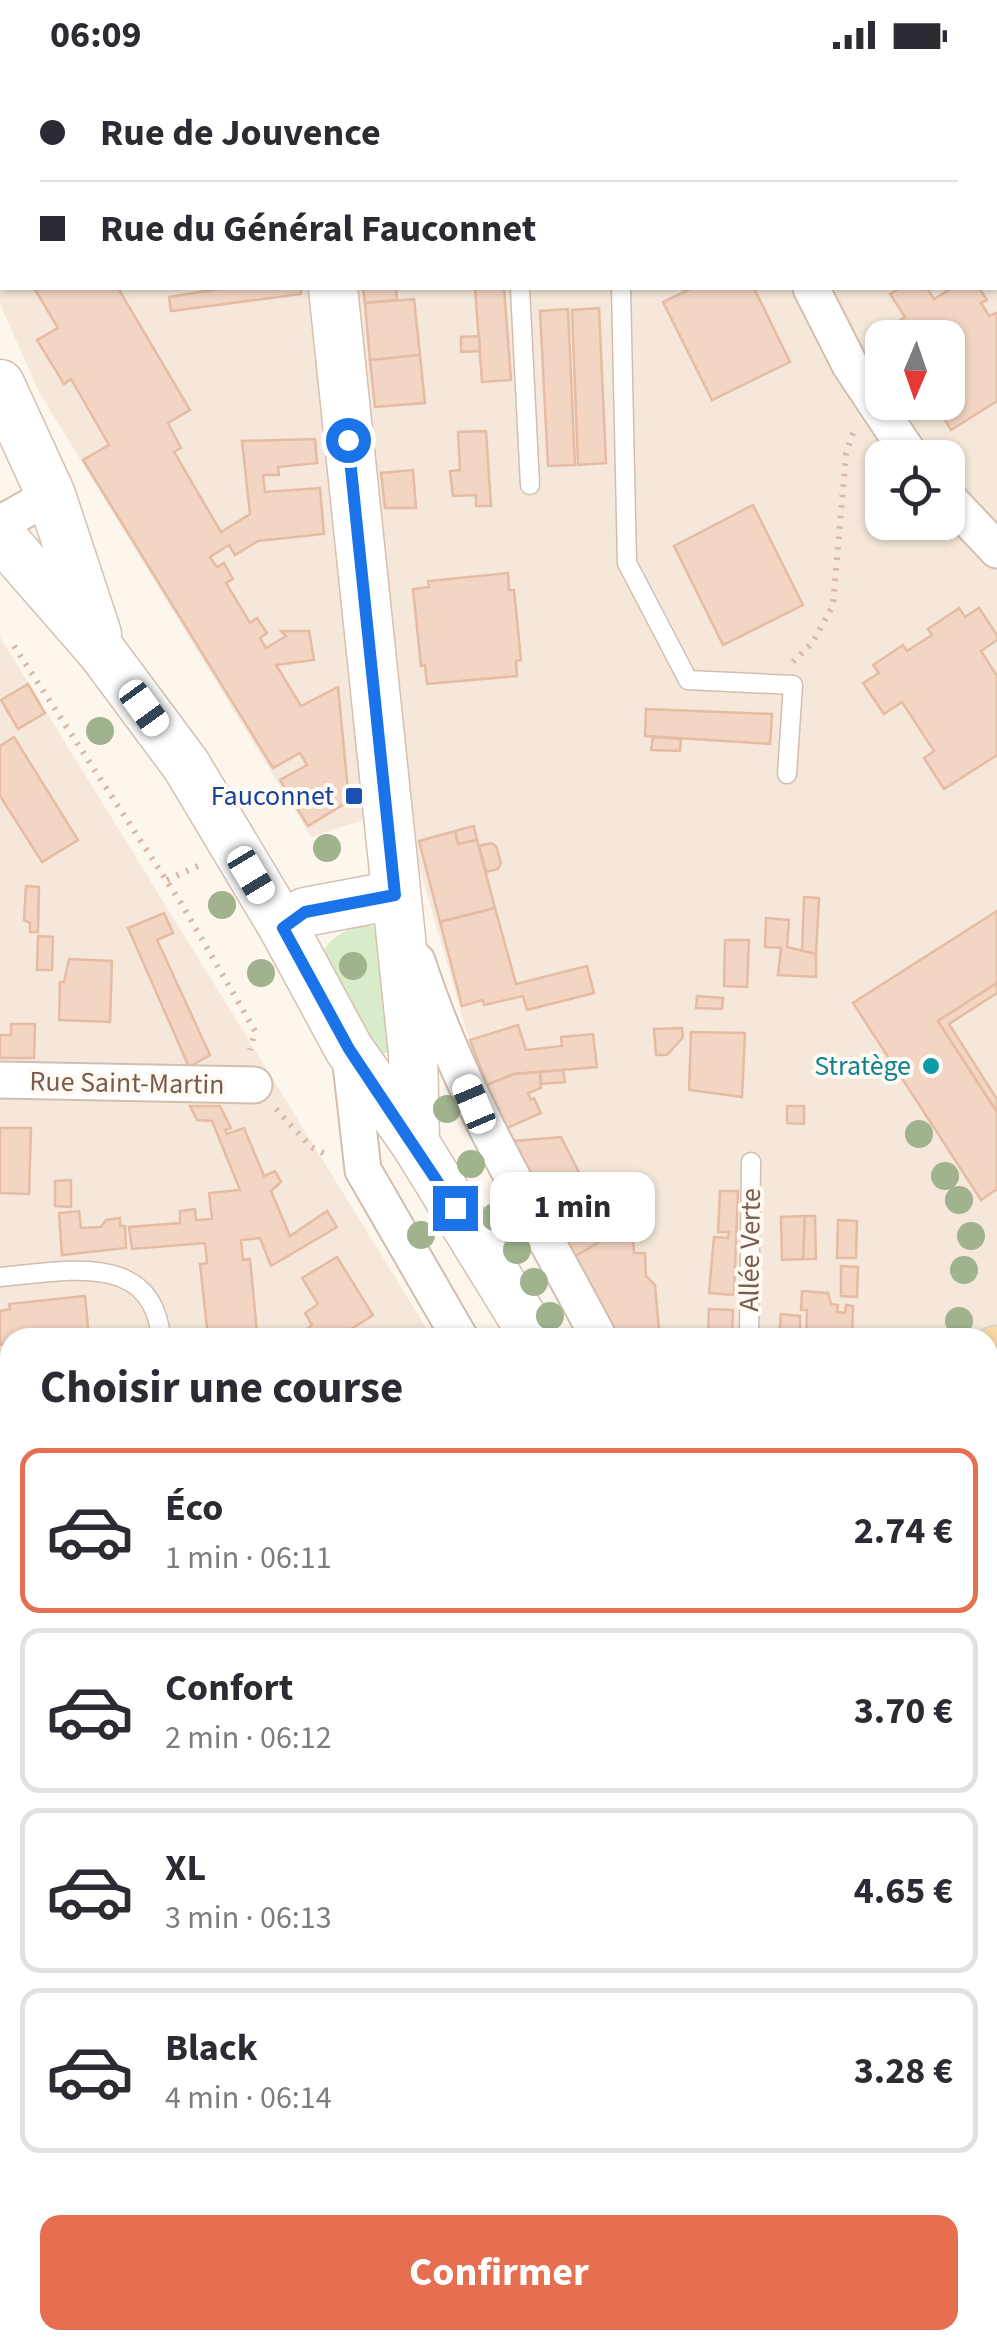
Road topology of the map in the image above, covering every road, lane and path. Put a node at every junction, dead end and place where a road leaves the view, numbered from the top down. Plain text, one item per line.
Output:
1 (332, 290) edge
2 (520, 290) edge
3 (621, 290) edge
4 (812, 290) edge
5 (0, 384) edge
6 (865, 386) edge
7 (865, 400) edge
8 (530, 485) dead end
9 (51, 495) junction
10 (965, 516) edge
11 (0, 524) edge
12 (0, 536) edge
13 (997, 550) edge
14 (14, 646) dead end
15 (102, 652) junction
16 (770, 684) junction
17 (787, 774) dead end
18 (395, 895) junction
19 (283, 928) junction
20 (349, 1049) junction
21 (0, 1080) edge
22 (254, 1085) junction
23 (415, 1144) junction
24 (752, 1162) dead end
25 (363, 1170) junction
26 (0, 1278) edge
27 (160, 1328) edge
28 (454, 1328) edge
29 (529, 1328) edge
30 (595, 1328) edge
31 (749, 1328) edge

1 - 18 main road
2 - 8 lane
3 - 16 lane
4 - 6 street
5 - 9 main road
7 - 16 path
9 - 11 street
9 - 15 main road
10 - 13 street
12 - 15 main road
14 - 22 path
15 - 19 main road
16 - 17 lane
18 - 19 main road
18 - 23 main road
18 - 30 street
19 - 20 main road
20 - 23 main road
20 - 25 street
21 - 22 street, Rue Saint-Martin
22 - 25 path
23 - 29 main road
24 - 31 lane, Allée Verte
25 - 28 street
26 - 27 lane

